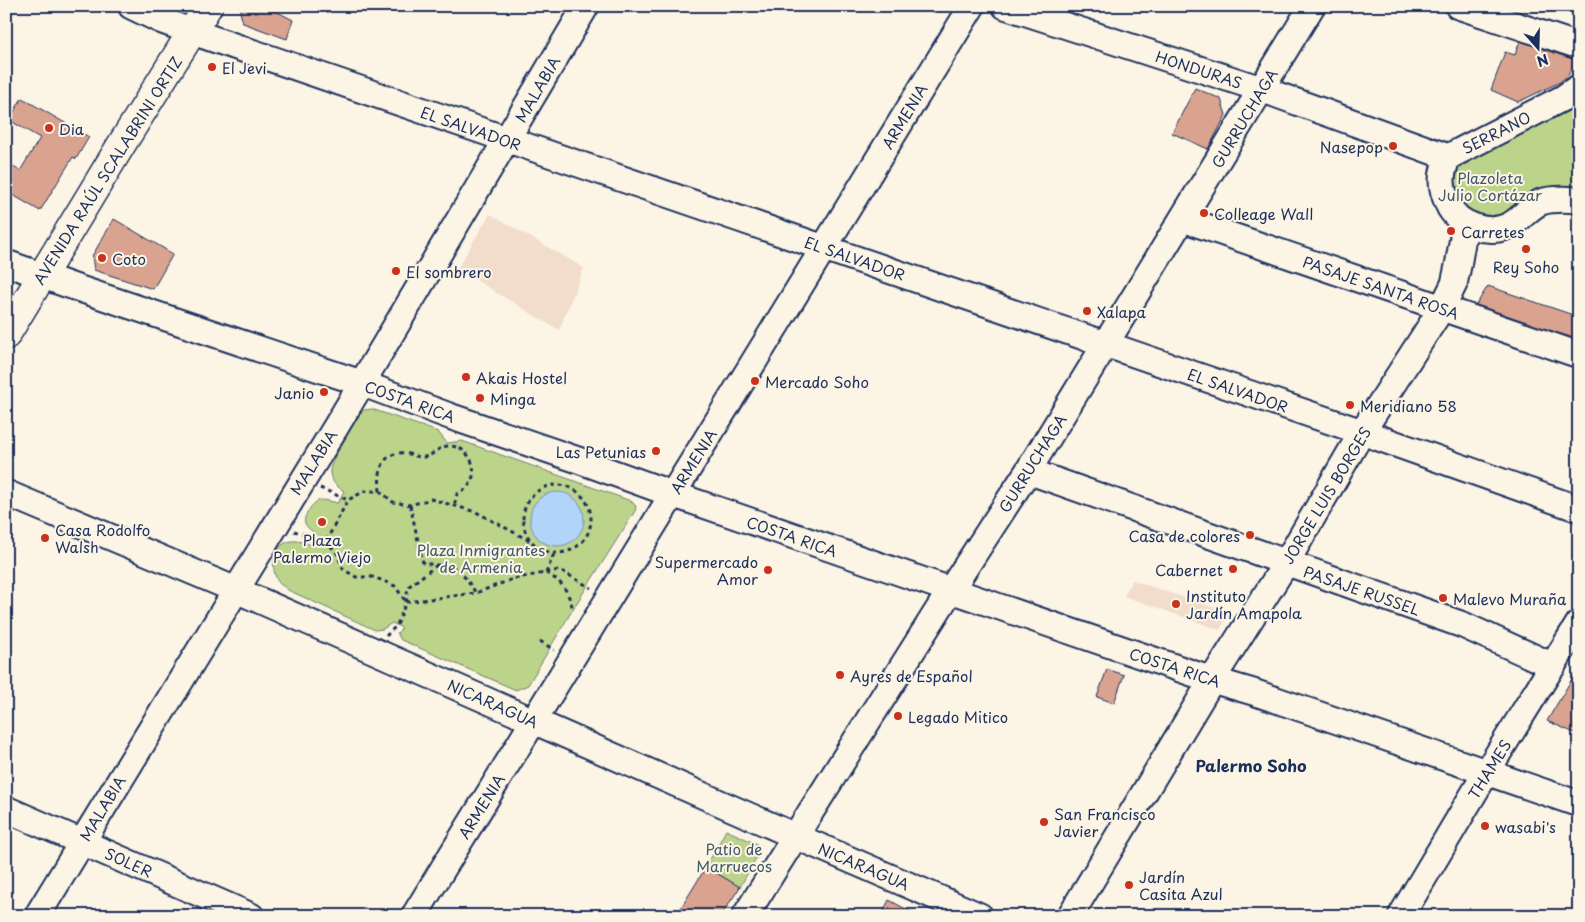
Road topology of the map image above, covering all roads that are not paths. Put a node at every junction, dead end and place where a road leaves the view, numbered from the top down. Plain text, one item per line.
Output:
1 (131, 6) edge
2 (208, 6) edge
3 (586, 6) edge
4 (972, 6) edge
5 (1004, 6) edge
6 (1312, 6) edge
7 (1458, 6) edge
8 (193, 32) junction
9 (1579, 46) edge
10 (1579, 87) edge
11 (1260, 89) junction
12 (507, 140) junction
13 (1448, 157) junction
14 (1579, 200) edge
15 (1183, 219) junction
16 (1461, 220) junction
17 (824, 247) junction
18 (6, 262) edge
19 (41, 275) junction
20 (1442, 308) junction
21 (6, 335) edge
22 (1104, 344) junction
23 (1579, 355) edge
24 (361, 383) junction
25 (1362, 432) junction
26 (1028, 471) junction
27 (6, 493) edge
28 (672, 494) junction
29 (1579, 509) edge
30 (1286, 563) junction
31 (236, 590) junction
32 (950, 591) junction
33 (1579, 623) edge
34 (1553, 666) junction
35 (1212, 680) junction
36 (534, 721) junction
37 (1486, 772) junction
38 (1579, 804) edge
39 (6, 809) edge
40 (795, 836) junction
41 (82, 841) junction
42 (37, 916) edge
43 (252, 916) edge
44 (414, 916) edge
45 (745, 916) edge
46 (980, 916) edge
47 (1070, 916) edge
48 (1401, 916) edge

1 - 8 street, EL SALVADOR
2 - 8 main road, AVENIDA RAÚL SCALABRINI ORTIZ
3 - 12 street, MALABIA
4 - 17 street, ARMENIA
5 - 11 street, HONDURAS
6 - 11 street, GURRUCHAGA
7 - 9 street
8 - 12 street, EL SALVADOR
8 - 19 main road, AVENIDA RAÚL SCALABRINI ORTIZ
10 - 13 street, SERRANO
11 - 13 street, HONDURAS
11 - 15 street, GURRUCHAGA
12 - 17 street, EL SALVADOR
12 - 24 street, MALABIA
13 - 16 street, SERRANO
14 - 16 street
15 - 20 street, PASAJE SANTA ROSA
15 - 22 street, GURRUCHAGA
16 - 20 street, JORGE LUIS BORGES
17 - 22 street, EL SALVADOR
17 - 28 street, ARMENIA
18 - 19 street, COSTA RICA
19 - 21 main road, AVENIDA RAÚL SCALABRINI ORTIZ
19 - 24 street, COSTA RICA
20 - 23 street, PASAJE SANTA ROSA
20 - 25 street, JORGE LUIS BORGES
22 - 25 street, EL SALVADOR
22 - 26 street, GURRUCHAGA
24 - 28 street, COSTA RICA
24 - 31 street, MALABIA
25 - 29 street, EL SALVADOR
25 - 30 street, JORGE LUIS BORGES
26 - 30 street, PASAJE RUSSEL
26 - 32 street, GURRUCHAGA
27 - 31 street, NICARAGUA
28 - 32 street, COSTA RICA
28 - 36 street, ARMENIA
30 - 34 street, PASAJE RUSSEL
30 - 35 street, JORGE LUIS BORGES
31 - 36 street, NICARAGUA
31 - 41 street, MALABIA
32 - 35 street, COSTA RICA
32 - 40 street, GURRUCHAGA
33 - 34 street, THAMES
34 - 37 street, THAMES
35 - 37 street, COSTA RICA
35 - 47 street, JORGE LUIS BORGES
36 - 40 street, NICARAGUA
36 - 44 street, ARMENIA
37 - 38 street, COSTA RICA
37 - 48 street, THAMES
39 - 41 street, SOLER
40 - 45 street, GURRUCHAGA
40 - 46 street, NICARAGUA
41 - 42 street, MALABIA
41 - 43 street, SOLER

